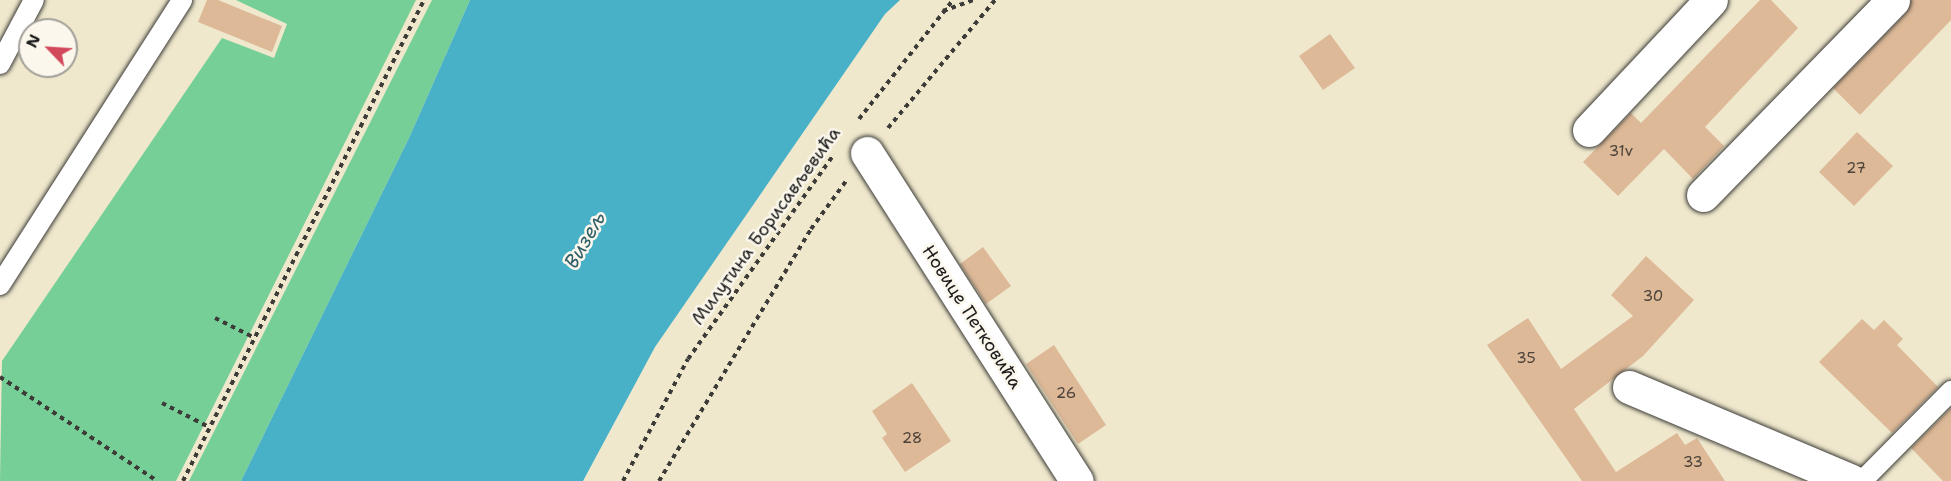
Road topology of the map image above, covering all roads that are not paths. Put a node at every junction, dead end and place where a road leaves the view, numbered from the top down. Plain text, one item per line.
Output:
1 (34, 0) edge
2 (182, 0) edge
3 (1711, 0) edge
4 (1893, 0) edge
5 (0, 64) edge
6 (1589, 130) dead end
7 (852, 152) road end
8 (1703, 195) dead end
9 (0, 285) edge
10 (1629, 387) dead end
11 (1951, 391) edge
12 (1077, 481) edge
13 (1851, 481) edge
14 (1862, 481) edge

1 - 5 lane
2 - 9 lane
3 - 6 street
4 - 8 street
7 - 12 street, Новице Петковића
10 - 13 street
11 - 14 lane

